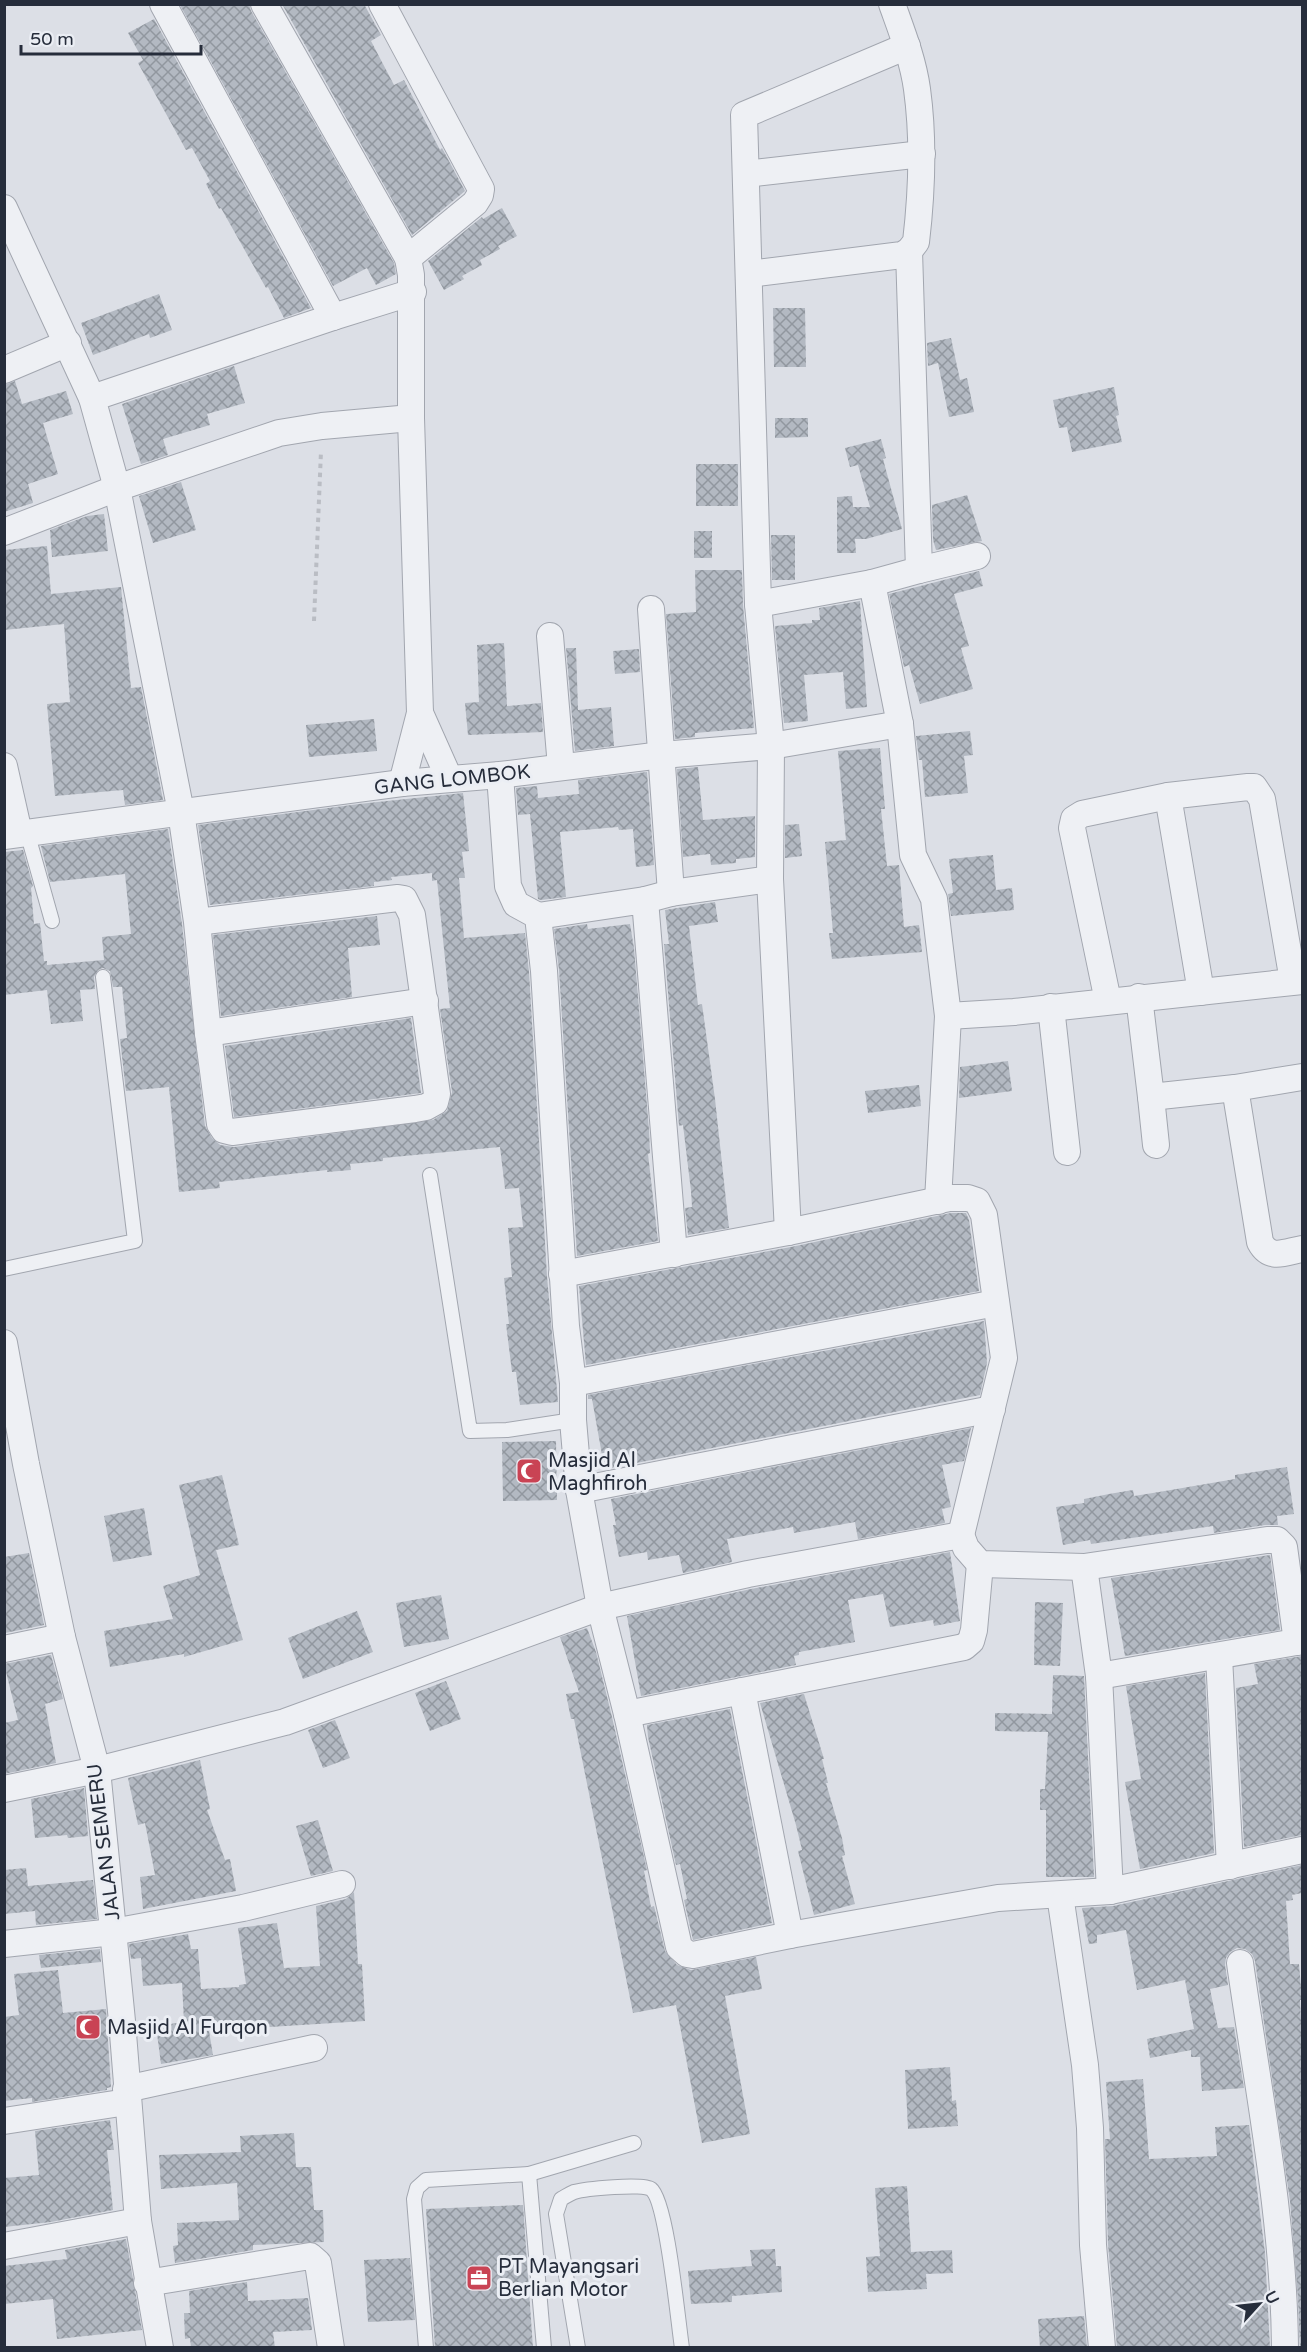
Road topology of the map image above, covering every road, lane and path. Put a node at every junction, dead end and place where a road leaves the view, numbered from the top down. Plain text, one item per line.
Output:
1 (163, 4) edge
2 (264, 4) edge
3 (382, 4) edge
4 (892, 4) edge
5 (907, 46) junction
6 (922, 154) junction
7 (746, 174) junction
8 (4, 208) edge
9 (909, 251) junction
10 (408, 258) junction
11 (749, 274) junction
12 (413, 292) junction
13 (333, 316) junction
14 (68, 343) junction
15 (4, 370) edge
16 (92, 398) junction
17 (411, 418) junction
18 (322, 426) junction
19 (117, 488) junction
20 (4, 532) edge
21 (977, 556) dead end
22 (920, 570) junction
23 (872, 583) junction
24 (758, 604) junction
25 (651, 609) dead end
26 (314, 621) dead end
27 (550, 636) dead end
28 (420, 713) junction
29 (900, 724) junction
30 (771, 746) junction
31 (662, 755) junction
32 (4, 766) edge
33 (561, 767) junction
34 (500, 775) junction
35 (449, 778) junction
36 (402, 783) junction
37 (1168, 796) junction
38 (181, 812) junction
39 (17, 834) edge
40 (770, 879) junction
41 (671, 893) junction
42 (645, 900) junction
43 (538, 916) junction
44 (52, 921) dead end
45 (197, 922) junction
46 (103, 977) dead end
47 (1298, 981) edge
48 (1201, 992) junction
49 (1139, 997) junction
50 (425, 1001) junction
51 (1108, 1001) junction
52 (1032, 1009) junction
53 (948, 1016) junction
54 (208, 1033) junction
55 (1302, 1077) edge
56 (1235, 1088) junction
57 (1151, 1097) junction
58 (1156, 1145) dead end
59 (1067, 1152) dead end
60 (430, 1175) dead end
61 (938, 1201) junction
62 (788, 1232) junction
63 (1302, 1249) edge
64 (674, 1254) junction
65 (4, 1269) edge
66 (562, 1274) junction
67 (996, 1303) junction
68 (4, 1343) edge
69 (573, 1383) junction
70 (992, 1409) junction
71 (573, 1420) junction
72 (579, 1490) junction
73 (961, 1535) junction
74 (980, 1564) junction
75 (1084, 1567) junction
76 (600, 1607) junction
77 (62, 1637) junction
78 (1300, 1641) edge
79 (4, 1649) edge
80 (1220, 1657) junction
81 (1099, 1676) junction
82 (742, 1690) junction
83 (627, 1714) junction
84 (97, 1770) junction
85 (4, 1789) edge
86 (1302, 1850) edge
87 (1230, 1866) junction
88 (342, 1884) dead end
89 (1110, 1891) junction
90 (1060, 1895) junction
91 (113, 1932) junction
92 (789, 1935) junction
93 (4, 1944) edge
94 (1240, 1963) dead end
95 (314, 2048) dead end
96 (127, 2095) junction
97 (4, 2121) edge
98 (634, 2143) dead end
99 (529, 2174) junction
100 (138, 2221) junction
101 (4, 2246) edge
102 (147, 2283) junction
103 (160, 2348) edge
104 (330, 2348) edge
105 (426, 2348) edge
106 (544, 2348) edge
107 (578, 2348) edge
108 (682, 2348) edge
109 (1102, 2348) edge
110 (1285, 2348) edge

1 - 13 street
2 - 10 street
3 - 10 street
4 - 5 street
5 - 6 street
5 - 7 street
6 - 7 street
6 - 9 street
7 - 11 street
8 - 14 street
9 - 11 street
9 - 22 street
10 - 12 street
11 - 24 street
12 - 13 street
12 - 17 street
13 - 16 street
14 - 15 street
14 - 16 street
16 - 19 street
17 - 18 street
17 - 28 street
18 - 19 street
18 - 26 path
19 - 20 street
19 - 38 street
21 - 22 street
22 - 23 street
23 - 24 street
23 - 29 street
24 - 30 street
25 - 31 street
27 - 33 street
28 - 35 street
28 - 36 street
29 - 30 street, GANG LOMBOK
29 - 53 street
30 - 31 street, GANG LOMBOK
30 - 40 street
31 - 33 street, GANG LOMBOK
31 - 41 street
32 - 39 street
33 - 34 street, GANG LOMBOK
34 - 35 street, GANG LOMBOK
34 - 43 street
35 - 36 street, GANG LOMBOK
36 - 38 street, GANG LOMBOK
37 - 47 street
37 - 48 street
37 - 51 street
38 - 39 street, GANG LOMBOK
38 - 45 street
39 - 44 lane
40 - 41 street
40 - 62 street
41 - 42 street
42 - 43 street
42 - 64 street
43 - 66 street
45 - 50 street
45 - 54 street
46 - 65 lane
47 - 48 street
48 - 49 street
49 - 51 street
49 - 57 street
50 - 54 street
50 - 54 street
51 - 52 street
52 - 53 street
52 - 59 street
53 - 61 street
55 - 56 street
56 - 57 street
56 - 63 street
57 - 58 street
60 - 71 lane
61 - 62 street
61 - 67 street
62 - 64 street
64 - 66 street
66 - 69 street
67 - 69 street
67 - 70 street
68 - 77 street, JALAN SEMERU
69 - 71 street
70 - 72 street
70 - 73 street
71 - 72 street
72 - 76 street
73 - 74 street
73 - 76 street
74 - 75 street
74 - 82 street
75 - 78 street
75 - 81 street
76 - 83 street
76 - 84 street
77 - 79 street
77 - 84 street, JALAN SEMERU
78 - 80 street
80 - 81 street
80 - 87 street
81 - 89 street
82 - 83 street
82 - 92 street
83 - 92 street
84 - 85 street
84 - 91 street, JALAN SEMERU
86 - 87 street
87 - 89 street
88 - 91 street
89 - 90 street
90 - 92 street
90 - 109 street
91 - 93 street
91 - 96 street, JALAN SEMERU
94 - 110 street
95 - 96 street
96 - 97 street
96 - 100 street, JALAN SEMERU
98 - 99 lane
99 - 105 lane
99 - 106 lane
100 - 101 street
100 - 102 street, JALAN SEMERU
102 - 103 street, JALAN SEMERU
102 - 104 street
107 - 108 lane

